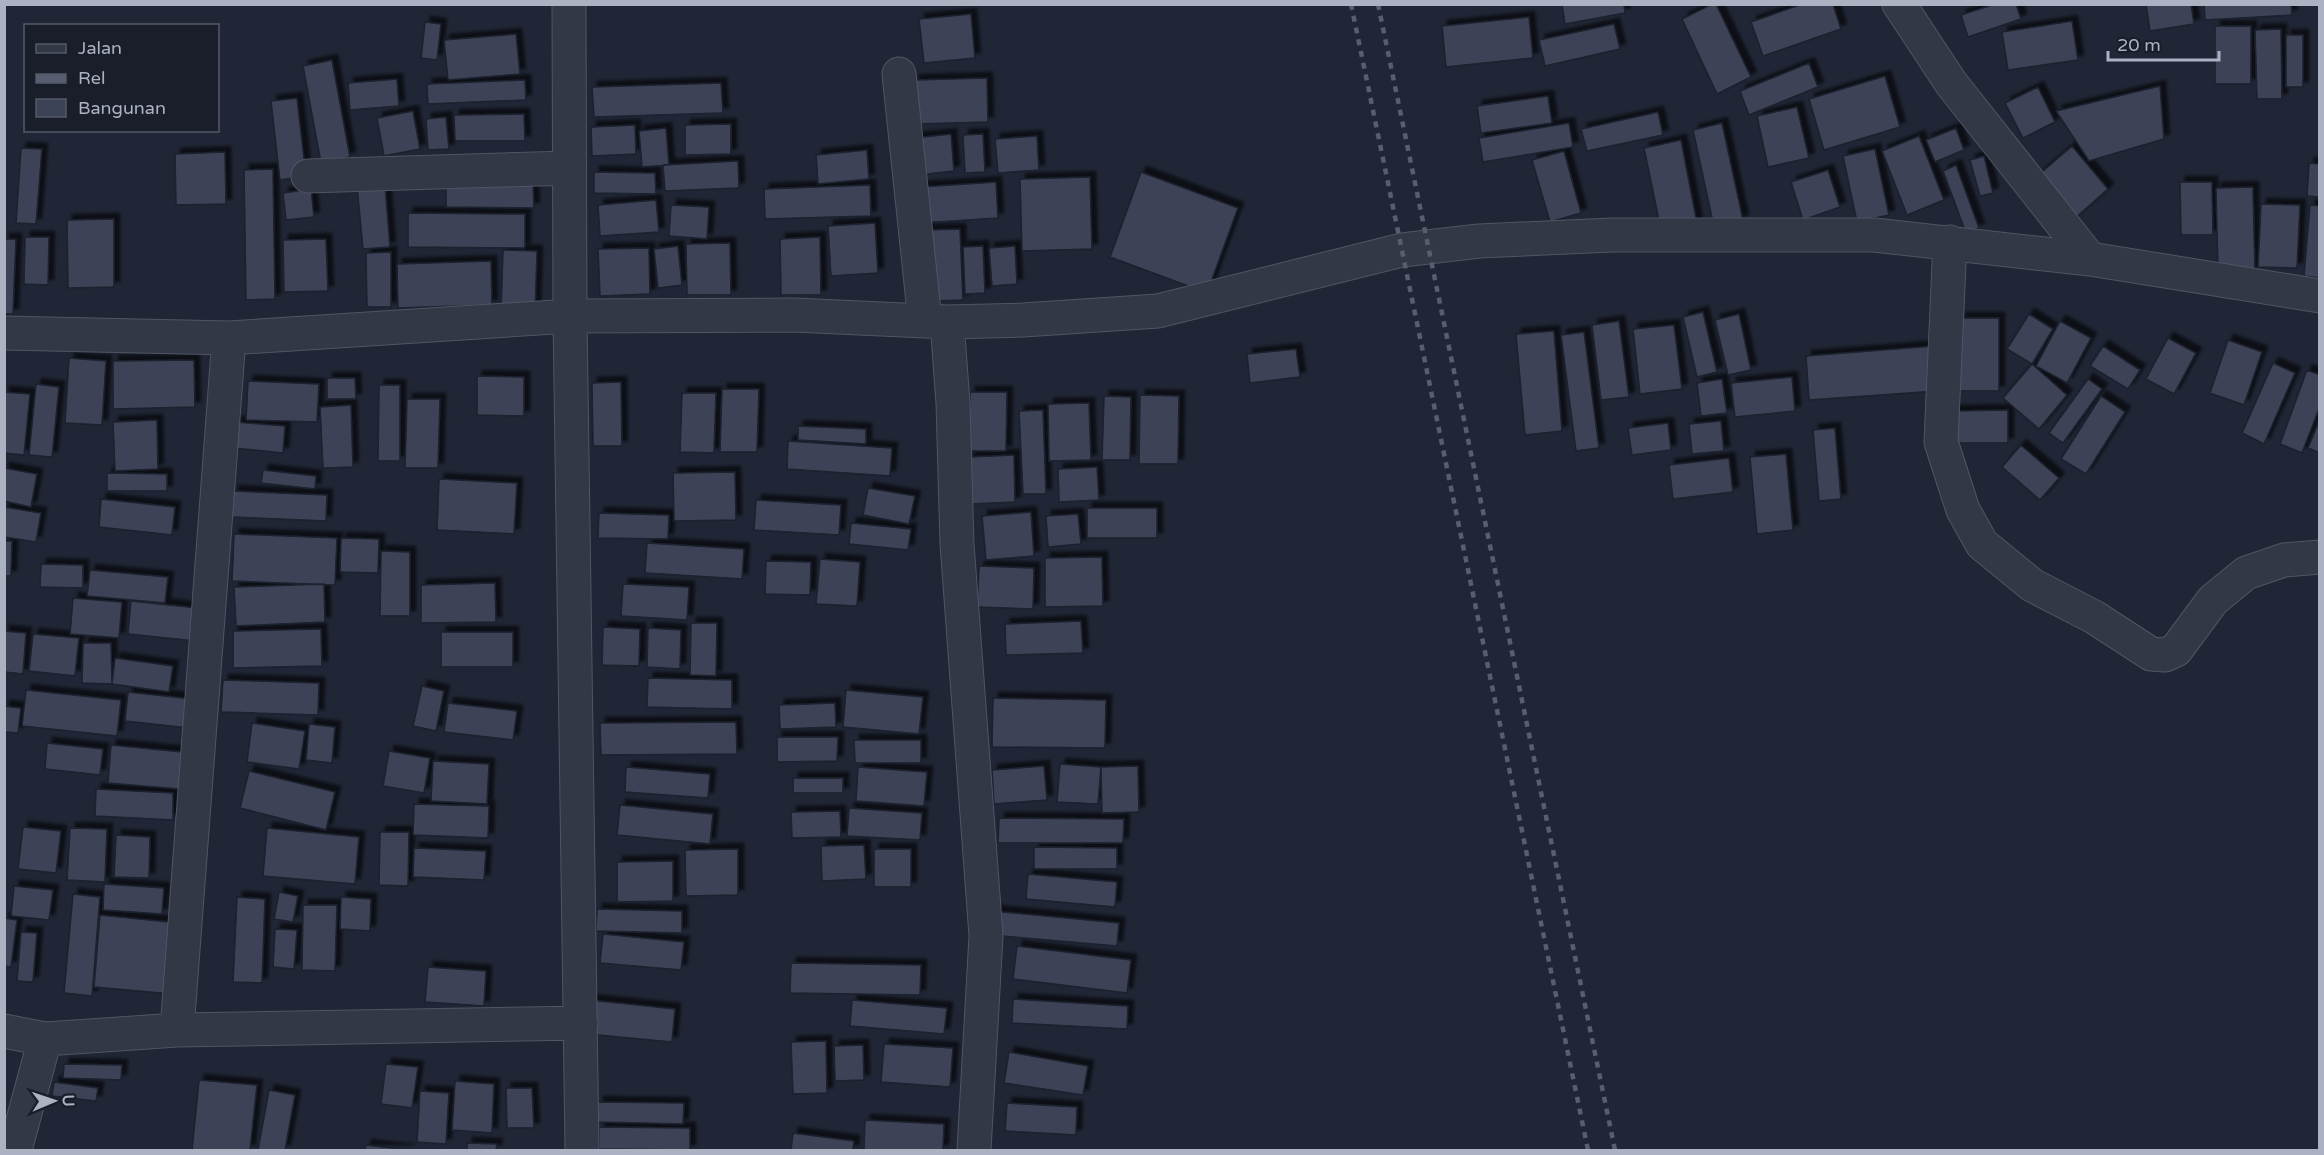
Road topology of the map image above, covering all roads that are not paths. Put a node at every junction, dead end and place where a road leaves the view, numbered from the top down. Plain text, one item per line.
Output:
1 (569, 4) edge
2 (1899, 4) edge
3 (898, 74) dead end
4 (569, 168) junction
5 (308, 176) dead end
6 (1950, 242) junction
7 (2090, 259) junction
8 (2319, 296) edge
9 (570, 316) junction
10 (936, 321) junction
11 (4, 333) edge
12 (229, 338) junction
13 (2319, 557) edge
14 (581, 1023) junction
15 (177, 1030) junction
16 (4, 1031) edge
17 (45, 1039) junction
18 (15, 1150) edge
19 (582, 1150) edge
20 (974, 1150) edge

1 - 4 street
2 - 7 street
3 - 10 street
4 - 5 street
4 - 9 street
6 - 7 street
6 - 10 street
6 - 13 street
7 - 8 street
9 - 10 street
9 - 12 street
9 - 14 street
10 - 20 street
11 - 12 street
12 - 15 street
14 - 15 street
14 - 19 street
15 - 17 street
16 - 17 street
17 - 18 street

